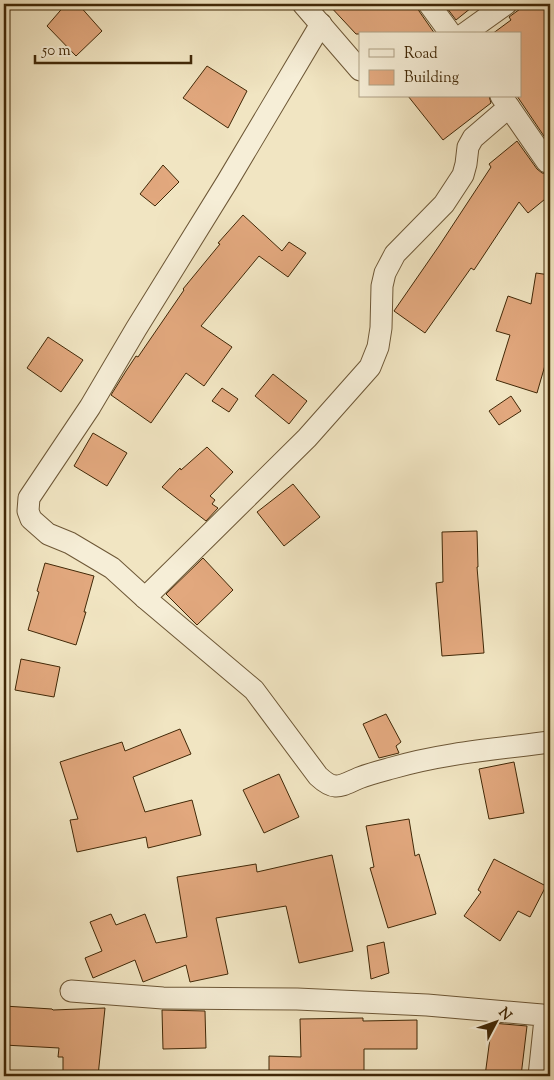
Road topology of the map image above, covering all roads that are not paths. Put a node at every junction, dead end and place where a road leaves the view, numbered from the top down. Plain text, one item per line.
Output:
1 (303, 4) edge
2 (429, 4) edge
3 (506, 4) edge
4 (321, 24) junction
5 (450, 32) edge
6 (467, 32) edge
7 (359, 69) edge
8 (505, 102) edge
9 (547, 162) dead end
10 (145, 598) junction
11 (550, 742) edge
12 (71, 991) dead end
13 (540, 1076) edge

1 - 4 street
2 - 5 street
3 - 6 street
4 - 7 street
4 - 10 street
8 - 9 street
8 - 10 street
10 - 11 street
12 - 13 street

